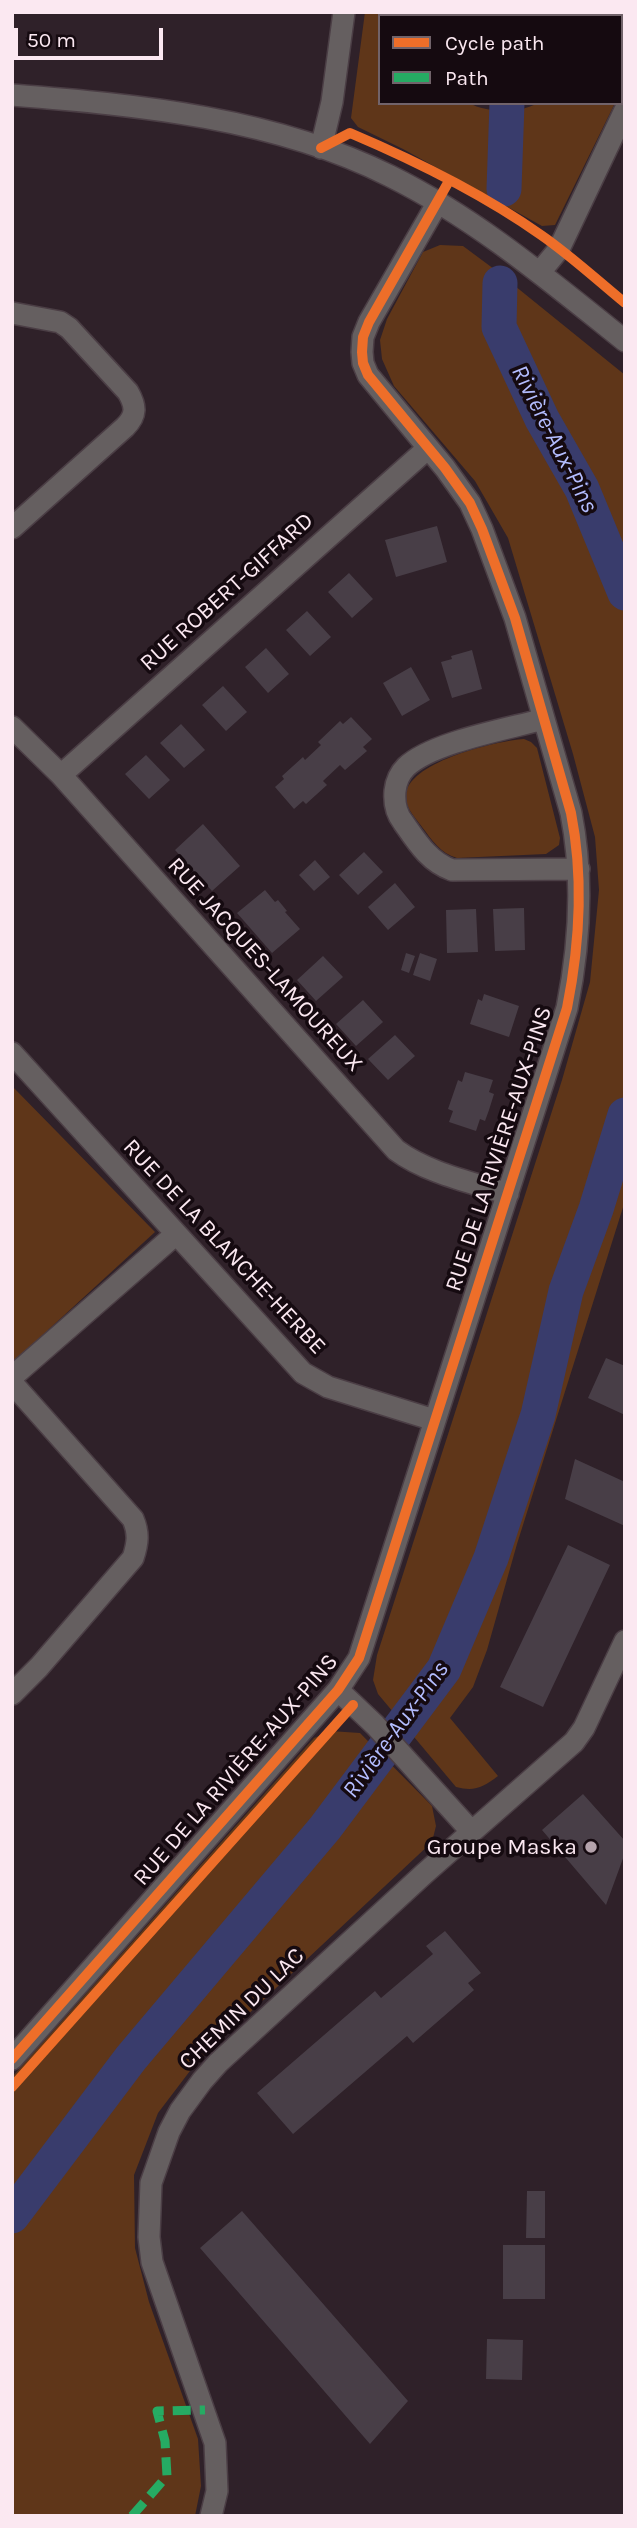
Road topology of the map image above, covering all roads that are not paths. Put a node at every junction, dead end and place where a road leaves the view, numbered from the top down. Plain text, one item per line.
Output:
1 (344, 12) edge
2 (12, 95) edge
3 (625, 110) edge
4 (321, 148) junction
5 (438, 202) junction
6 (540, 272) junction
7 (12, 313) edge
8 (625, 341) edge
9 (428, 449) junction
10 (12, 528) edge
11 (544, 719) junction
12 (12, 727) edge
13 (61, 775) junction
14 (579, 869) junction
15 (12, 1053) edge
16 (508, 1194) junction
17 (176, 1234) junction
18 (12, 1377) edge
19 (12, 1383) edge
20 (434, 1420) junction
21 (625, 1641) edge
22 (338, 1690) junction
23 (12, 1694) edge
24 (471, 1831) junction
25 (12, 2059) edge
26 (211, 2516) edge

1 - 4 street
2 - 4 street
3 - 6 street
4 - 5 street
5 - 6 street
5 - 9 street, RUE DE LA RIVIÈRE-AUX-PINS
6 - 8 street
7 - 10 street
9 - 11 street, RUE DE LA RIVIÈRE-AUX-PINS
9 - 13 street, RUE ROBERT-GIFFARD
11 - 14 street, RUE DE LA RIVIÈRE-AUX-PINS
11 - 14 street
12 - 13 street, RUE JACQUES-LAMOUREUX
13 - 16 street, RUE JACQUES-LAMOUREUX
14 - 16 street, RUE DE LA RIVIÈRE-AUX-PINS
15 - 17 street, RUE DE LA BLANCHE-HERBE
16 - 20 street, RUE DE LA RIVIÈRE-AUX-PINS
17 - 18 street
17 - 20 street, RUE DE LA BLANCHE-HERBE
19 - 23 street
20 - 22 street, RUE DE LA RIVIÈRE-AUX-PINS
21 - 24 street, CHEMIN DU LAC
22 - 24 street
22 - 25 street, RUE DE LA RIVIÈRE-AUX-PINS
24 - 26 street, CHEMIN DU LAC

